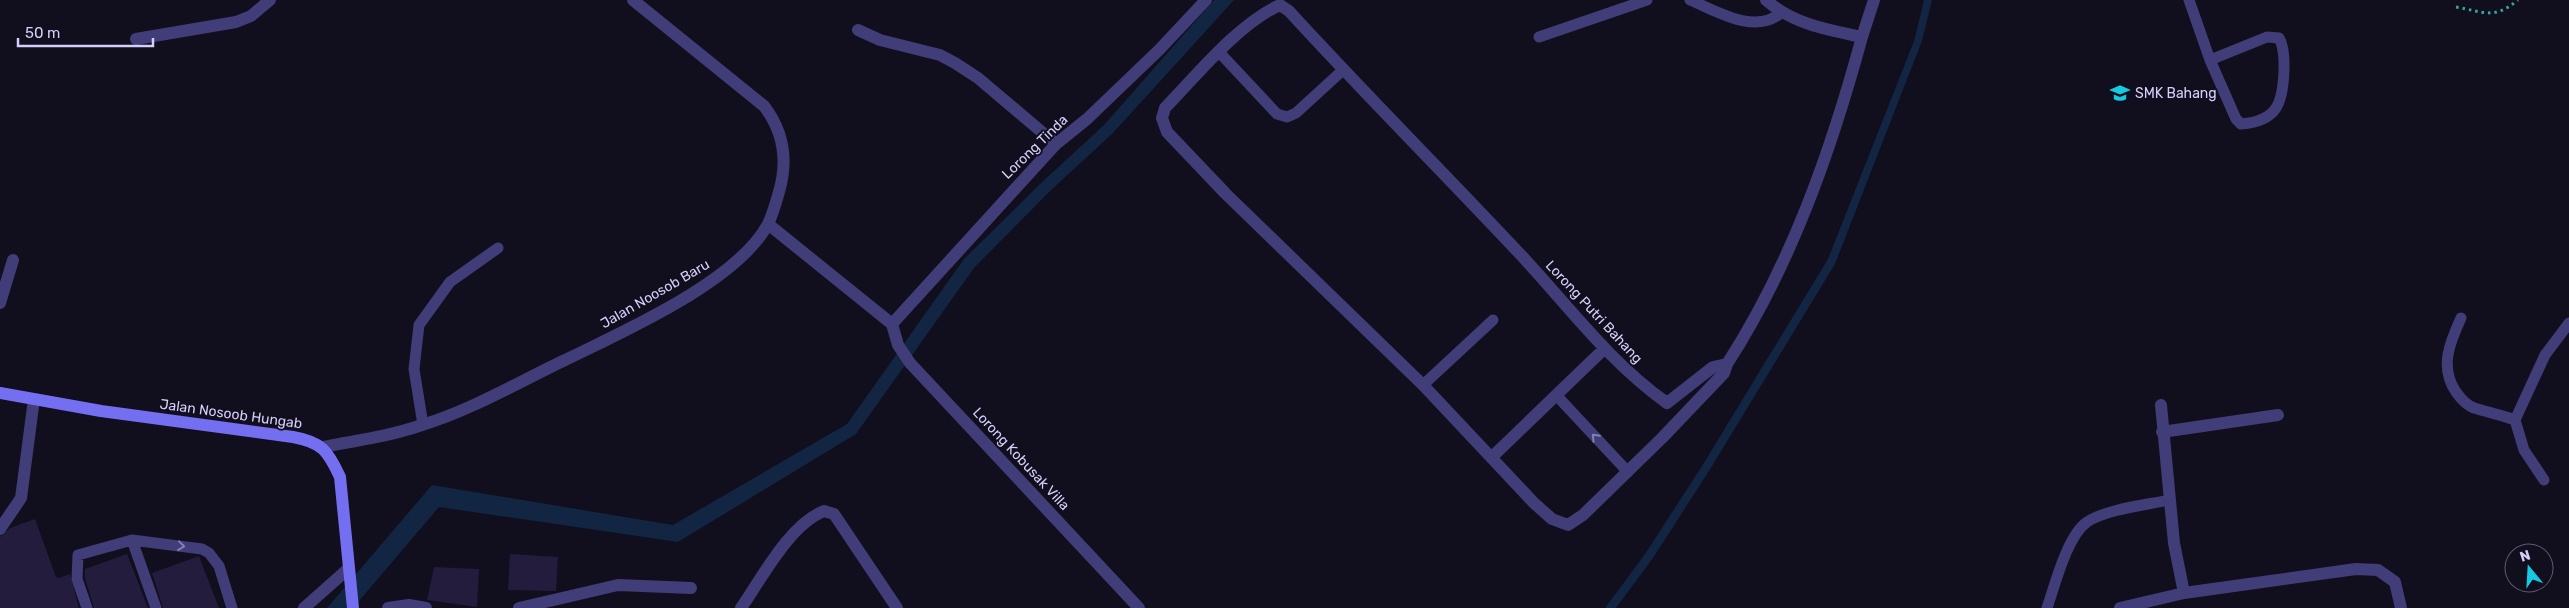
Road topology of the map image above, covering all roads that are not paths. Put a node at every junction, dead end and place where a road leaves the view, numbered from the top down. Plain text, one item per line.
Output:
1 (270, 0) edge
2 (633, 0) edge
3 (1206, 0) edge
4 (1647, 0) edge
5 (1690, 0) edge
6 (1766, 0) edge
7 (1874, 0) edge
8 (2189, 0) edge
9 (1781, 13) junction
10 (858, 30) dead end
11 (1539, 37) dead end
12 (1862, 37) junction
13 (136, 39) dead end
14 (1219, 52) junction
15 (2210, 60) junction
16 (1343, 70) junction
17 (1056, 144) junction
18 (768, 224) junction
19 (498, 248) dead end
20 (13, 260) dead end
21 (0, 303) edge
22 (2461, 318) dead end
23 (1493, 320) dead end
24 (2569, 323) edge
25 (892, 324) junction
26 (1604, 349) junction
27 (1727, 364) junction
28 (1423, 385) junction
29 (0, 393) edge
30 (1557, 396) junction
31 (34, 399) junction
32 (1667, 403) junction
33 (2161, 405) dead end
34 (2278, 415) dead end
35 (1683, 417) junction
36 (2515, 420) junction
37 (423, 425) junction
38 (2162, 432) junction
39 (322, 447) junction
40 (1492, 457) junction
41 (1628, 472) junction
42 (2544, 480) dead end
43 (2169, 500) junction
44 (0, 529) edge
45 (132, 540) junction
46 (348, 574) junction
47 (691, 588) dead end
48 (2184, 593) junction
49 (87, 608) edge
50 (156, 608) edge
51 (232, 608) edge
52 (304, 608) edge
53 (353, 608) edge
54 (388, 608) edge
55 (426, 608) edge
56 (519, 608) edge
57 (741, 608) edge
58 (897, 608) edge
59 (1139, 608) edge
60 (2046, 608) edge
61 (2120, 608) edge
62 (2401, 608) edge

1 - 13 street
2 - 18 street, Jalan Noosob Baru
3 - 17 street, Lorong Tinda
4 - 11 lane
5 - 9 lane
6 - 9 street
7 - 12 street, Lorong Putri Bahang
8 - 15 lane
9 - 12 street
10 - 17 street
12 - 27 street, Lorong Putri Bahang
14 - 16 lane
14 - 16 street, Lorong Putri Bahang
14 - 28 street, Lorong Putri Bahang
15 - 15 lane
16 - 26 street, Lorong Putri Bahang
17 - 25 street, Lorong Tinda
18 - 25 street
18 - 37 street, Jalan Noosob Baru
19 - 37 lane
20 - 21 street
22 - 36 lane
23 - 28 lane
24 - 36 lane
25 - 59 street, Lorong Kobusak Villa
26 - 30 street
26 - 32 street, Lorong Putri Bahang
27 - 32 street
27 - 35 street, Lorong Putri Bahang
28 - 40 street, Lorong Putri Bahang
29 - 31 main road, Jalan Nosoob Hungab
30 - 40 street
41 -> 30 lane
31 - 39 main road, Jalan Nosoob Hungab
31 - 44 street
32 - 35 street, Lorong Putri Bahang
33 - 38 street
34 - 38 street
35 - 41 street, Lorong Putri Bahang
36 - 42 lane
37 - 39 street, Jalan Noosob Baru
38 - 43 street
39 - 46 main road
40 - 41 street, Lorong Putri Bahang
43 - 48 street
43 - 60 lane
45 - 49 lane
45 - 50 lane
45 -> 51 lane
46 - 52 street
46 - 53 main road
47 - 56 street
48 - 61 street
48 - 62 street
54 - 55 street
57 - 58 street

